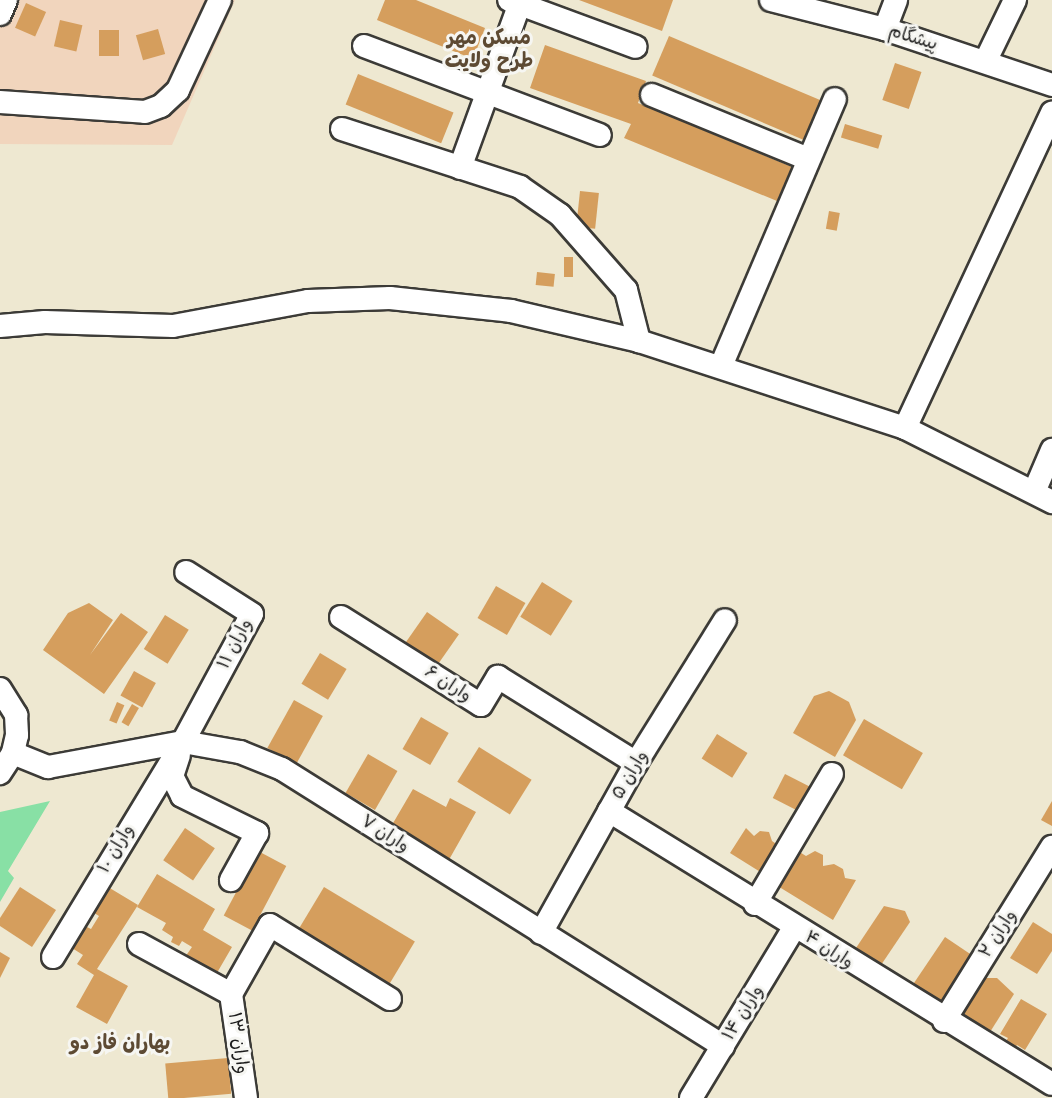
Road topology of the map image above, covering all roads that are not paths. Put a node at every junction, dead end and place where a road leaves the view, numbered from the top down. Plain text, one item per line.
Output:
1 (6, 0) edge
2 (220, 0) edge
3 (771, 0) edge
4 (896, 0) edge
5 (1015, 0) edge
6 (517, 1) edge
7 (0, 14) edge
8 (885, 29) junction
9 (364, 46) dead end
10 (636, 47) dead end
11 (986, 60) junction
12 (1052, 85) edge
13 (488, 92) junction
14 (652, 94) dead end
15 (835, 99) dead end
16 (0, 102) edge
17 (1052, 113) edge
18 (342, 129) dead end
19 (600, 135) dead end
20 (808, 159) junction
21 (460, 168) junction
22 (0, 326) edge
23 (639, 341) junction
24 (721, 366) junction
25 (905, 428) junction
26 (1052, 450) edge
27 (1043, 497) edge
28 (186, 572) dead end
29 (341, 617) dead end
30 (725, 620) dead end
31 (0, 689) edge
32 (183, 742) junction
33 (13, 753) junction
34 (636, 763) junction
35 (0, 773) edge
36 (832, 774) dead end
37 (609, 812) junction
38 (1052, 847) edge
39 (231, 880) dead end
40 (755, 904) junction
41 (794, 928) junction
42 (541, 933) junction
43 (139, 944) dead end
44 (53, 957) dead end
45 (231, 994) junction
46 (390, 999) dead end
47 (944, 1021) junction
48 (723, 1046) junction
49 (1052, 1084) edge
50 (246, 1098) edge
51 (691, 1098) edge

1 - 7 street
2 - 16 street
3 - 8 street, پیشگام
4 - 8 street
5 - 11 street
6 - 10 street
6 - 13 street
8 - 11 street, پیشگام
9 - 13 street
11 - 12 street, پیشگام
13 - 19 street
13 - 21 street
14 - 20 street
15 - 20 street
17 - 25 street
18 - 21 street
20 - 24 street
21 - 23 street
22 - 23 street
23 - 24 street
24 - 25 street
25 - 27 street
26 - 27 street
28 - 32 street, واران ۱۱
29 - 34 street, واران ۶
30 - 34 street, واران ۵
31 - 33 street
32 - 33 street, واران ۷
32 - 39 street
32 - 42 street, واران ۷
32 - 44 street, واران ۱۰
33 - 35 street
34 - 37 street, واران ۵
36 - 40 street
37 - 40 street, واران ۴
37 - 42 street, واران ۵
38 - 47 street, واران ۲
40 - 41 street, واران ۴
41 - 47 street, واران ۴
41 - 48 street, واران ۱۴
42 - 48 street, واران ۷
43 - 45 street
45 - 46 street, واران ۱۳
45 - 50 street, واران ۱۳
47 - 49 street, واران ۴
48 - 51 street, واران ۱۴

